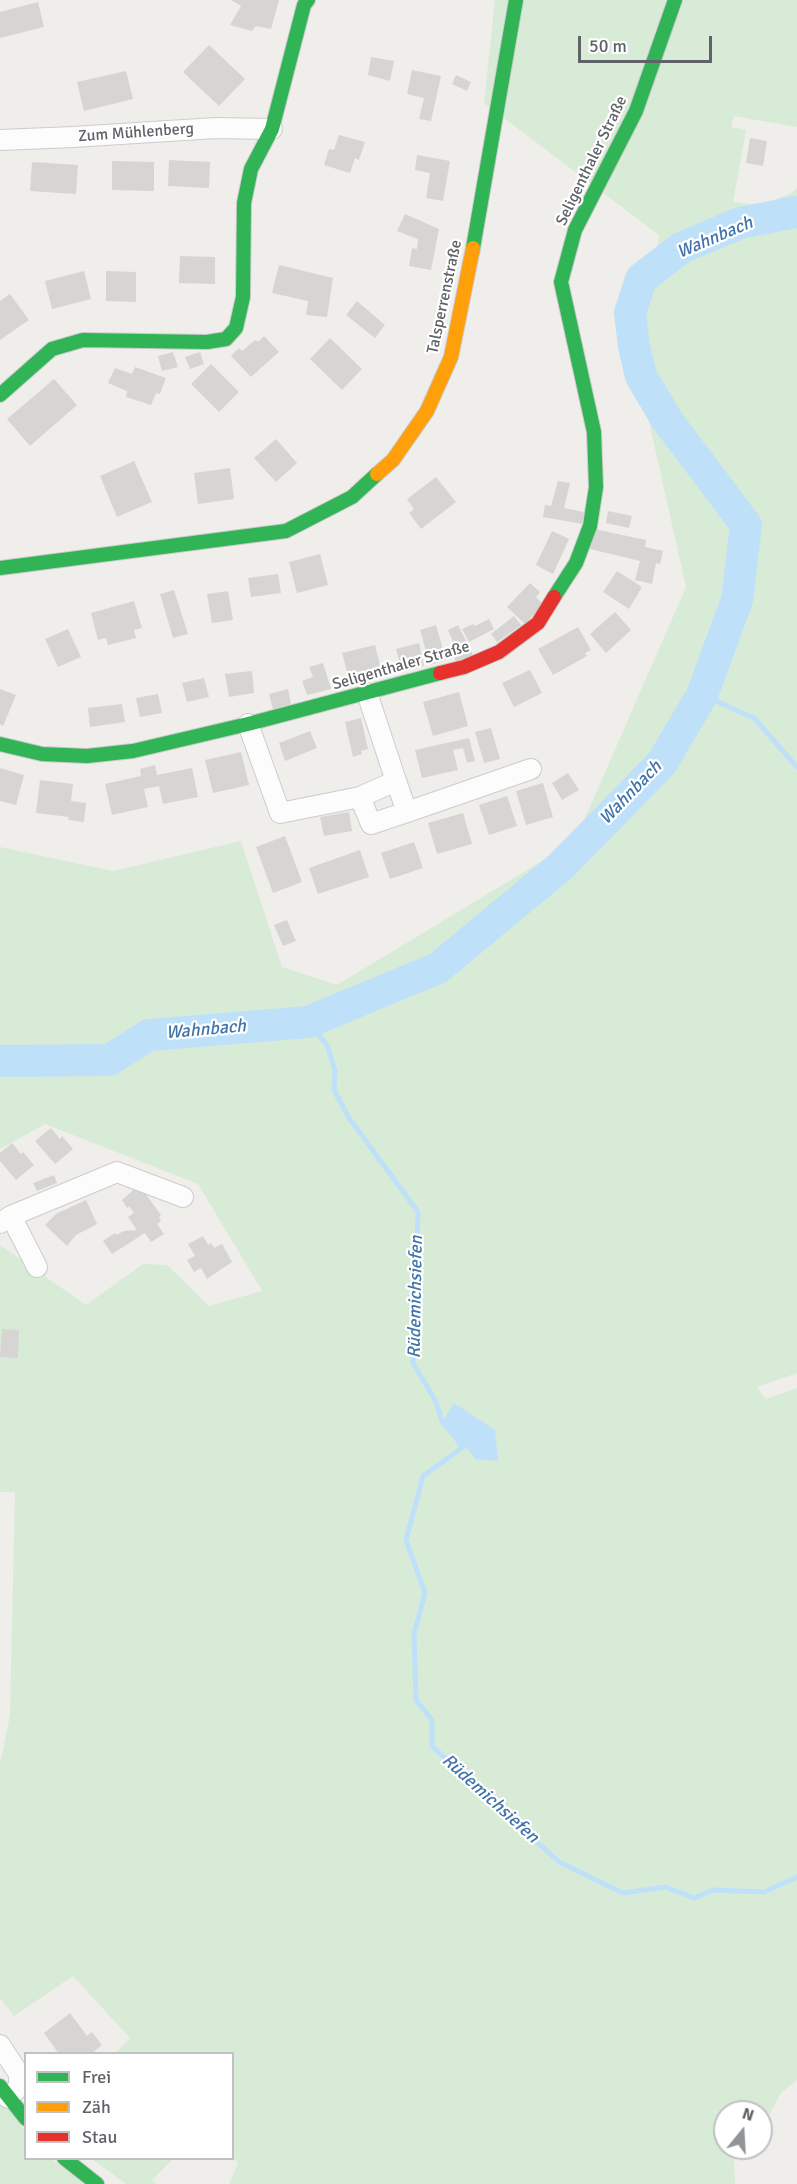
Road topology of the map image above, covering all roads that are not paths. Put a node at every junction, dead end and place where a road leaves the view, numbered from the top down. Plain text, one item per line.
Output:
1 (308, 0) edge
2 (516, 0) edge
3 (675, 0) edge
4 (272, 129) junction
5 (0, 140) edge
6 (0, 395) edge
7 (0, 568) edge
8 (367, 693) junction
9 (248, 724) junction
10 (0, 744) edge
11 (531, 769) dead end
12 (396, 781) junction
13 (360, 797) junction
14 (406, 812) junction
15 (183, 1197) dead end
16 (6, 1219) edge
17 (37, 1267) dead end
18 (0, 2044) edge
19 (4, 2092) edge
20 (24, 2117) edge
21 (67, 2160) edge
22 (97, 2184) edge

1 - 4 street
2 - 7 street, Talsperrenstraße
3 - 8 street, Seligenthaler Straße
4 - 5 street, Zum Mühlenberg
4 - 6 street
8 - 9 street, Seligenthaler Straße
8 - 12 street
9 - 10 street, Seligenthaler Straße
9 - 13 street
11 - 14 street
12 - 13 street
12 - 14 street
13 - 14 street
15 - 16 street
16 - 17 street
18 - 19 street
19 - 20 street
21 - 22 street

